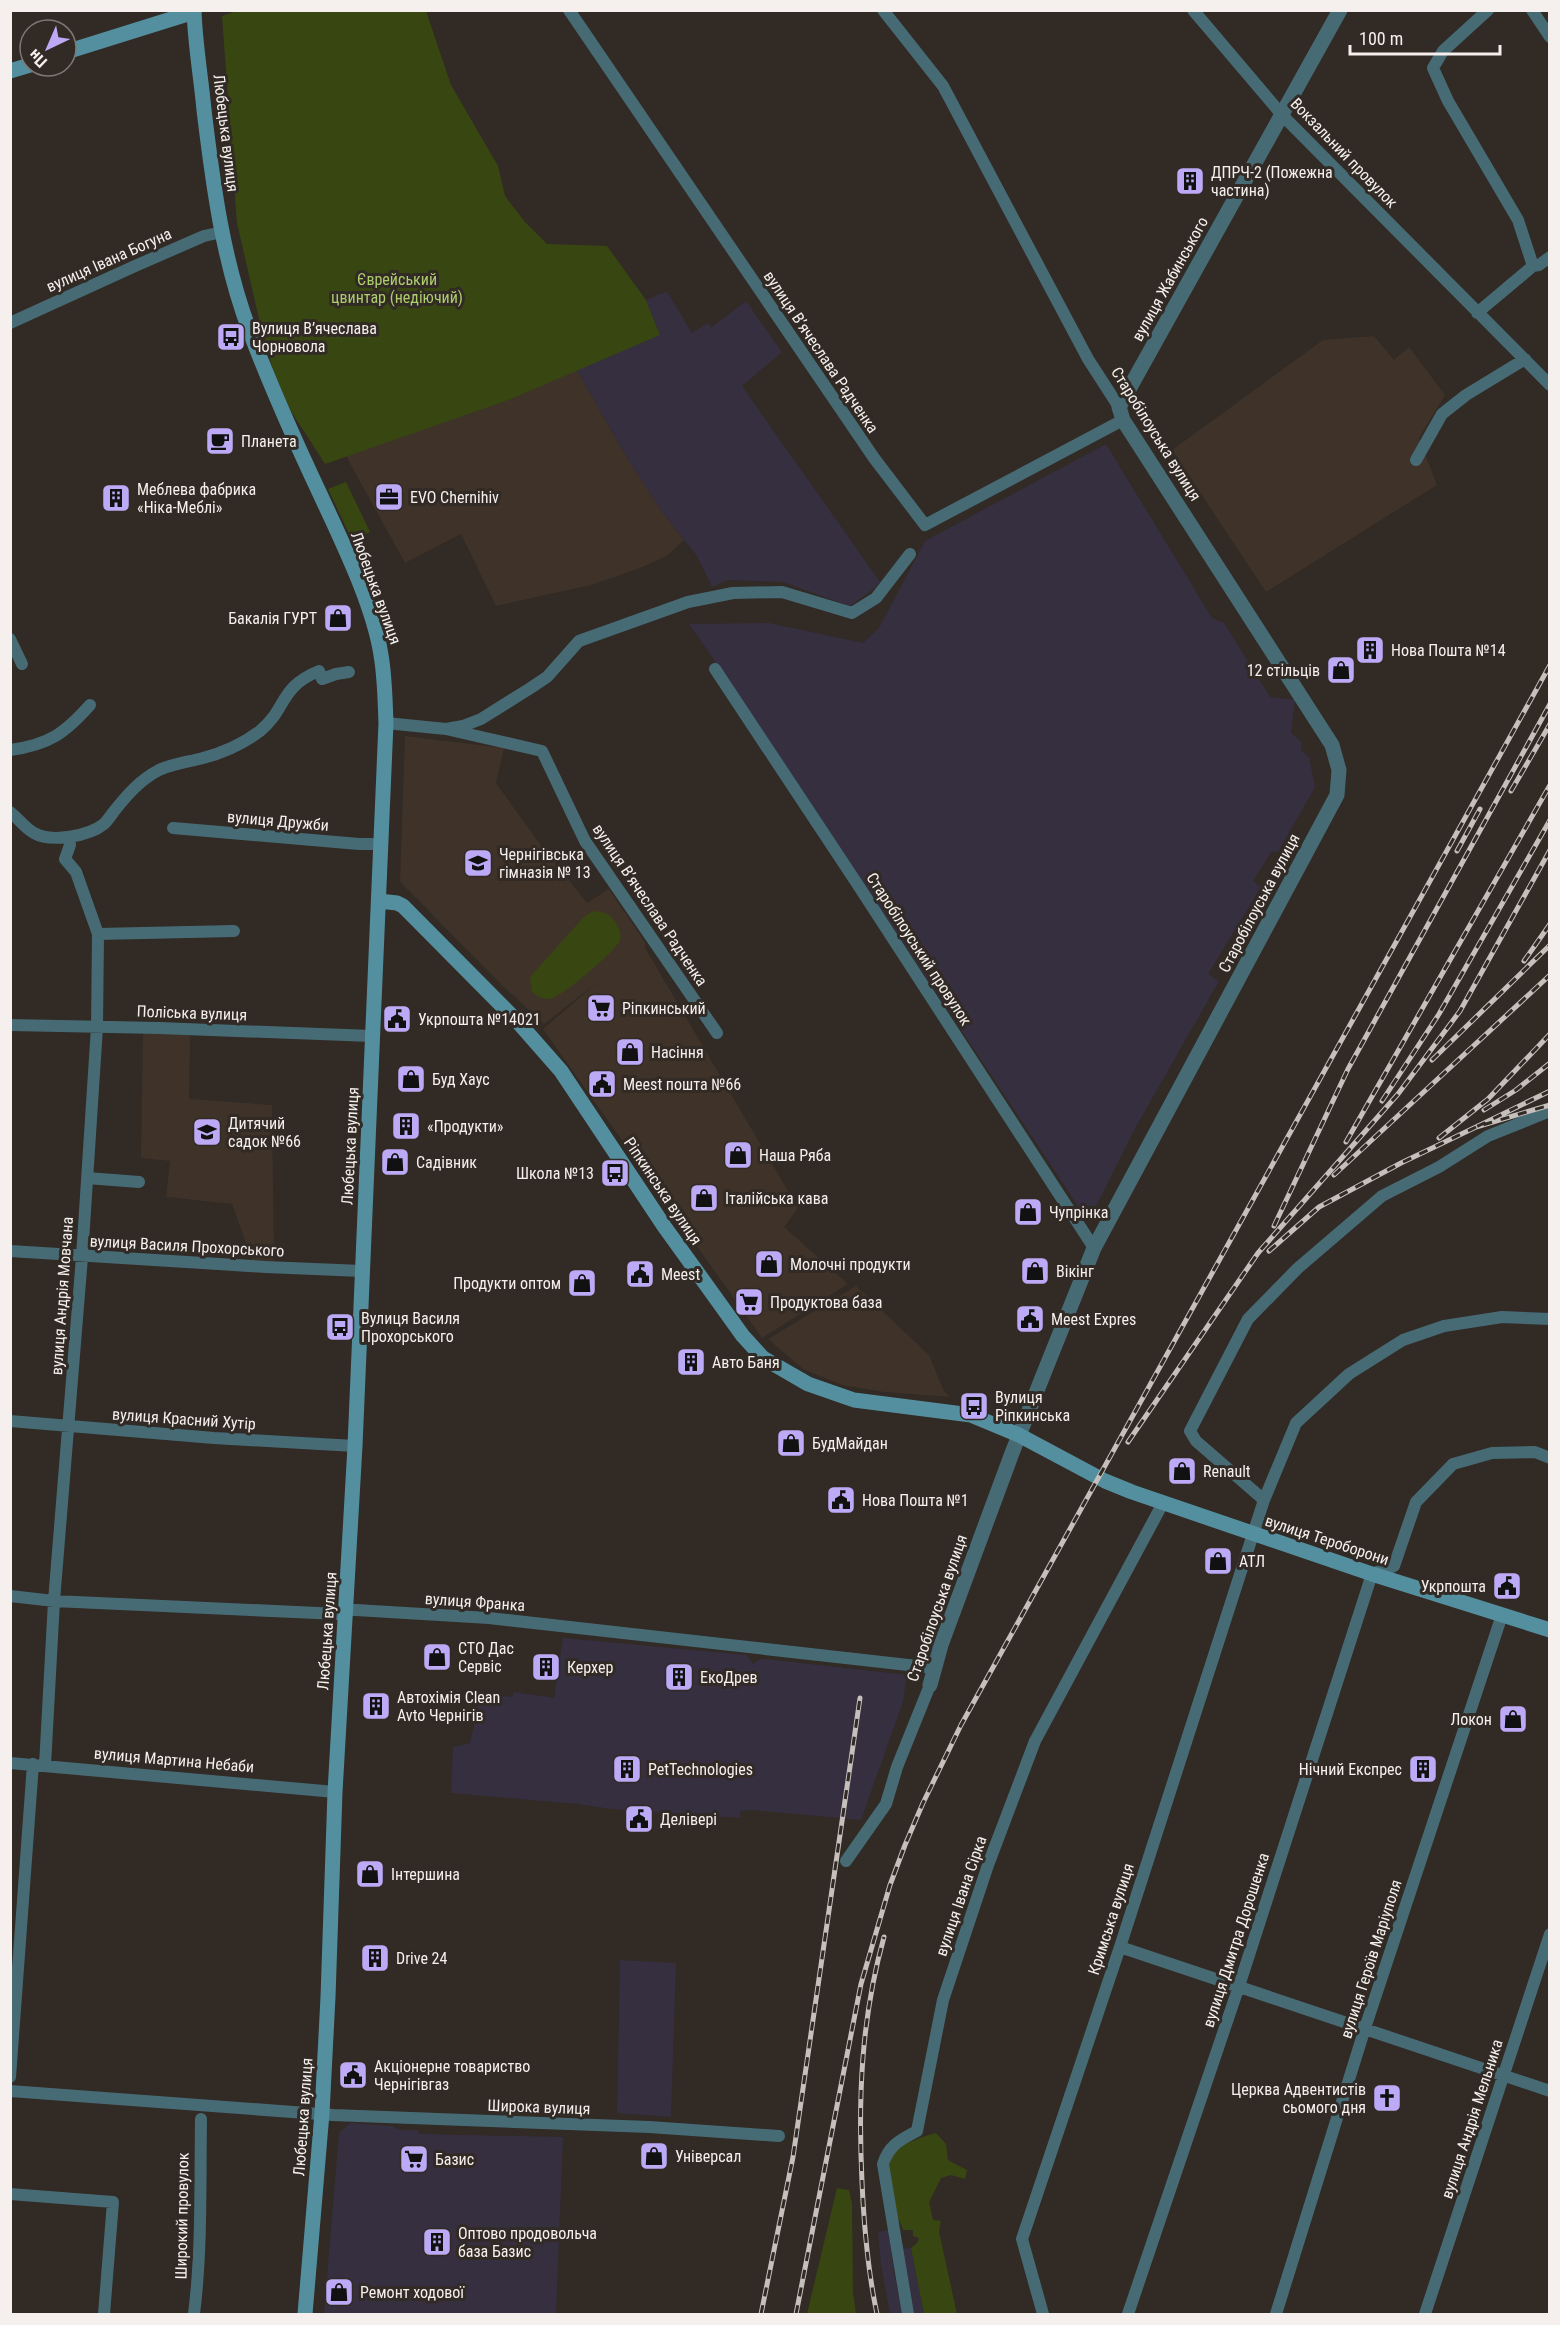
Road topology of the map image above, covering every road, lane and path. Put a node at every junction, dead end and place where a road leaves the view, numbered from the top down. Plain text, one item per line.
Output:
1 (569, 10) edge
2 (883, 10) edge
3 (1193, 10) edge
4 (1340, 10) edge
5 (1488, 10) edge
6 (1532, 10) edge
7 (195, 11) edge
8 (1550, 38) edge
9 (78, 48) edge
10 (1283, 116) junction
11 (222, 232) junction
12 (1541, 262) edge
13 (1477, 313) junction
14 (10, 323) edge
15 (1525, 359) junction
16 (1550, 385) edge
17 (1121, 414) junction
18 (1416, 460) dead end
19 (910, 554) dead end
20 (10, 639) edge
21 (22, 664) dead end
22 (715, 669) dead end
23 (349, 672) dead end
24 (90, 705) dead end
25 (386, 723) junction
26 (446, 729) junction
27 (10, 750) edge
28 (10, 812) edge
29 (173, 828) dead end
30 (70, 841) junction
31 (380, 844) junction
32 (379, 901) junction
33 (234, 931) dead end
34 (98, 934) junction
35 (10, 1026) edge
36 (97, 1027) junction
37 (717, 1033) dead end
38 (372, 1036) junction
39 (1550, 1111) edge
40 (87, 1178) junction
41 (139, 1182) dead end
42 (1094, 1248) junction
43 (10, 1251) edge
44 (82, 1257) junction
45 (362, 1271) junction
46 (1550, 1319) edge
47 (10, 1421) edge
48 (68, 1427) junction
49 (1019, 1435) junction
50 (355, 1446) junction
51 (1550, 1458) edge
52 (1096, 1477) joint
53 (1264, 1500) junction
54 (1163, 1503) junction
55 (1252, 1534) junction
56 (1372, 1574) junction
57 (10, 1596) edge
58 (54, 1601) junction
59 (346, 1610) junction
60 (1502, 1615) junction
61 (1550, 1630) edge
62 (935, 1668) junction
63 (930, 1685) joint
64 (10, 1763) edge
65 (39, 1765) junction
66 (335, 1792) junction
67 (846, 1861) dead end
68 (1550, 1934) edge
69 (1119, 1947) junction
70 (1239, 1986) junction
71 (1365, 2028) junction
72 (1504, 2076) junction
73 (10, 2077) edge
74 (10, 2091) edge
75 (1550, 2091) edge
76 (322, 2113) junction
77 (201, 2119) dead end
78 (779, 2136) dead end
79 (10, 2194) edge
80 (104, 2314) edge
81 (194, 2314) edge
82 (305, 2314) edge
83 (908, 2314) edge
84 (1043, 2314) edge
85 (1128, 2314) edge
86 (1276, 2314) edge
87 (1425, 2314) edge

1 - 17 street, вулиця Вʼячеслава Радченка
2 - 17 street, Старобілоуська вулиця
3 - 10 street, Вокзальний провулок
4 - 10 street, вулиця Жабинського
5 - 12 street
6 - 8 street
7 - 9 main road
7 - 11 main road, Любецька вулиця
10 - 13 street, Вокзальний провулок
10 - 17 street, вулиця Жабинського
11 - 14 street, вулиця Івана Богуна
11 - 25 main road, Любецька вулиця
12 - 13 street
13 - 15 street, Вокзальний провулок
15 - 16 street, Вокзальний провулок
15 - 18 street
17 - 42 street, Старобілоуська вулиця
19 - 26 street, вулиця Вʼячеслава Радченка
20 - 21 street
22 - 42 street, Старобілоуський провулок
23 - 30 street
24 - 27 street
25 - 26 street, вулиця Вʼячеслава Радченка
25 - 31 main road, Любецька вулиця
26 - 37 street, вулиця Вʼячеслава Радченка
28 - 30 street
29 - 31 street, вулиця Дружби
30 - 34 street, вулиця Андрія Мовчана
31 - 32 main road, Любецька вулиця
32 - 38 main road, Любецька вулиця
32 - 49 main road, Ріпкинська вулиця
33 - 34 street
34 - 36 street, вулиця Андрія Мовчана
35 - 36 street, Поліська вулиця
36 - 38 street, Поліська вулиця
36 - 40 street, вулиця Андрія Мовчана
38 - 45 main road, Любецька вулиця
39 - 53 street
40 - 41 street
40 - 44 street, вулиця Андрія Мовчана
42 - 49 street, Старобілоуська вулиця
43 - 44 street, вулиця Василя Прохорського
44 - 45 street, вулиця Василя Прохорського
44 - 48 street, вулиця Андрія Мовчана
45 - 50 main road, Любецька вулиця
46 - 53 street, Кримська вулиця
47 - 48 street, вулиця Красний Хутір
48 - 50 street, вулиця Красний Хутір
48 - 58 street, вулиця Андрія Мовчана
49 - 52 main road, Ріпкинська вулиця
49 - 62 street, Старобілоуська вулиця
50 - 59 main road, Любецька вулиця
51 - 56 street
52 - 54 main road, вулиця Тероборони
53 - 55 street, Кримська вулиця
54 - 55 main road, вулиця Тероборони
54 - 83 street, вулиця Івана Сірка
55 - 56 main road, вулиця Тероборони
55 - 69 street, Кримська вулиця
56 - 60 main road, вулиця Тероборони
56 - 70 street, вулиця Дмитра Дорошенка
57 - 58 street, вулиця Франка
58 - 59 street, вулиця Франка
58 - 65 street, вулиця Андрія Мовчана
59 - 62 street, вулиця Франка
59 - 66 main road, Любецька вулиця
60 - 61 main road, вулиця Тероборони
60 - 71 street, вулиця Героїв Маріуполя
62 - 63 street, Старобілоуська вулиця
63 - 67 street, Старобілоуська вулиця
64 - 65 street, вулиця Мартина Небаби
65 - 66 street, вулиця Мартина Небаби
65 - 73 street, вулиця Андрія Мовчана
66 - 76 main road, Любецька вулиця
68 - 72 street, вулиця Андрія Мельника
69 - 70 street
69 - 84 street, Кримська вулиця
70 - 71 street
70 - 85 street, вулиця Дмитра Дорошенка
71 - 72 street
71 - 86 street, вулиця Героїв Маріуполя
72 - 75 street
72 - 87 street, вулиця Андрія Мельника
74 - 76 street, Широка вулиця
76 - 78 street, Широка вулиця
76 - 82 main road, Любецька вулиця
77 - 81 street, Широкий провулок
79 - 80 street

